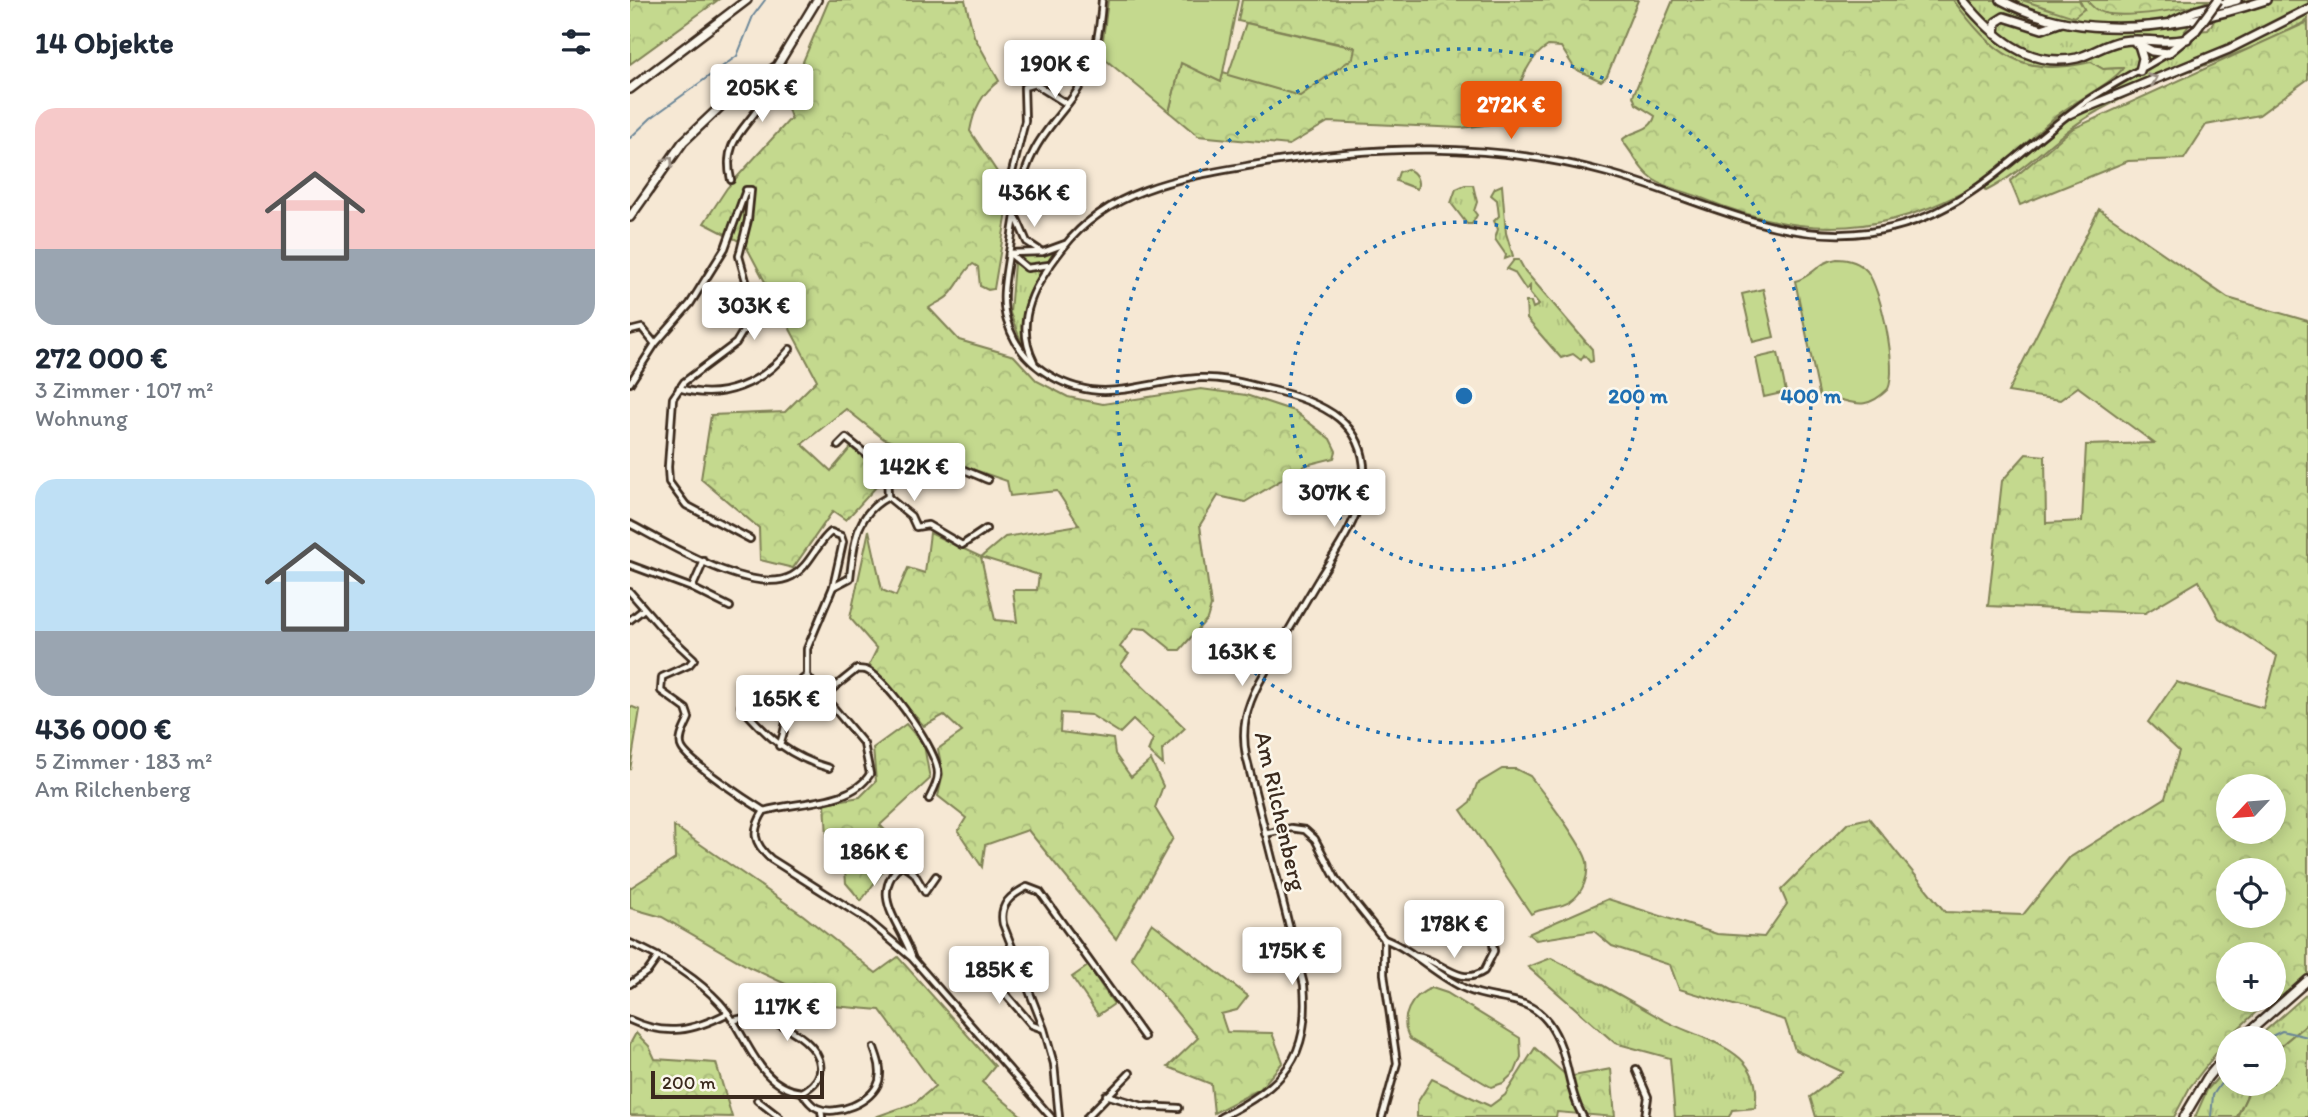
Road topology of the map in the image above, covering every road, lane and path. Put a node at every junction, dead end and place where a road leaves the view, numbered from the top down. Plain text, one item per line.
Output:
1 (747, 0) edge
2 (817, 0) edge
3 (1102, 0) edge
4 (1963, 0) edge
5 (2001, 0) edge
6 (2218, 0) edge
7 (2237, 0) edge
8 (2266, 0) edge
9 (2308, 9) edge
10 (2062, 22) junction
11 (2170, 24) junction
12 (1995, 34) junction
13 (2187, 39) junction
14 (2136, 43) junction
15 (2168, 53) junction
16 (2140, 71) junction
17 (762, 78) junction
18 (630, 89) edge
19 (1068, 104) junction
20 (2090, 106) joint
21 (2063, 119) junction
22 (731, 180) dead end
23 (1018, 198) junction
24 (1016, 216) junction
25 (630, 217) edge
26 (1066, 244) junction
27 (1043, 252) junction
28 (1009, 253) junction
29 (1053, 262) junction
30 (630, 331) edge
31 (655, 344) junction
32 (790, 349) dead end
33 (1036, 365) junction
34 (630, 383) edge
35 (679, 388) junction
36 (838, 446) dead end
37 (872, 459) junction
38 (988, 480) dead end
39 (888, 497) junction
40 (630, 524) edge
41 (986, 528) dead end
42 (750, 539) dead end
43 (704, 561) junction
44 (630, 565) edge
45 (833, 587) junction
46 (692, 588) junction
47 (630, 592) edge
48 (730, 607) dead end
49 (644, 608) junction
50 (630, 620) edge
51 (807, 676) junction
52 (822, 697) junction
53 (741, 706) dead end
54 (779, 746) junction
55 (829, 768) dead end
56 (929, 799) dead end
57 (764, 811) junction
58 (1265, 834) junction
59 (936, 876) dead end
60 (1384, 939) junction
61 (630, 943) edge
62 (1493, 944) dead end
63 (972, 956) dead end
64 (1416, 956) junction
65 (658, 957) junction
66 (912, 958) junction
67 (2308, 980) edge
68 (630, 984) edge
69 (728, 1013) junction
70 (630, 1020) edge
71 (735, 1020) junction
72 (2256, 1026) edge
73 (1044, 1029) junction
74 (1144, 1037) dead end
75 (874, 1048) dead end
76 (2216, 1067) edge
77 (1636, 1069) dead end
78 (1130, 1073) dead end
79 (802, 1092) junction
80 (1106, 1096) junction
81 (757, 1100) dead end
82 (1178, 1108) dead end
83 (821, 1110) junction
84 (779, 1117) edge
85 (822, 1117) edge
86 (1051, 1117) edge
87 (1059, 1117) edge
88 (1087, 1117) edge
89 (1221, 1117) edge
90 (1382, 1117) edge
91 (1583, 1117) edge
92 (1645, 1117) edge
93 (2184, 1117) edge

1 - 18 main road
2 - 17 main road
3 - 19 street, Am Rilchenberg
4 - 12 main road
5 - 10 main road
6 - 13 main road, bridge
7 - 11 main road
8 - 11 main road
20 -> 9 main road
10 - 11 main road
10 - 12 main road
12 - 14 main road
13 - 14 main road
13 - 15 main road
14 - 15 main road
14 - 16 main road
15 - 16 street
16 - 21 street
17 - 22 street
25 -> 17 main road
19 - 23 street, Am Rilchenberg
19 - 23 street, Am Rilchenberg
20 - 21 street
21 - 26 street
23 - 24 street, Am Rilchenberg
24 - 27 street
24 - 28 street, Am Rilchenberg
26 - 27 street
26 - 29 street
27 - 28 street
28 - 29 street
28 - 33 street, Am Rilchenberg
29 - 33 street
30 - 31 street
31 - 34 street
31 - 35 street
32 - 35 street
33 - 58 street, Am Rilchenberg
35 - 42 street
36 - 37 street
37 - 38 street
37 - 39 street
39 - 41 street
39 - 45 street
40 - 43 street
43 - 45 street
43 - 46 street
44 - 46 street
45 - 51 street
46 - 48 street
47 - 49 street
49 - 50 street
49 - 57 street
51 - 52 street
51 - 54 street
52 - 56 street
52 - 57 street
53 - 54 street
54 - 55 street
57 - 66 street
58 - 60 street
58 - 89 street, Am Rilchenberg
59 - 66 street
60 - 64 street
60 - 90 street
61 - 65 street
62 - 64 street
63 - 73 street
64 - 91 street
65 - 68 street
65 - 69 street
66 - 86 street
67 - 72 main road
69 - 70 street
69 - 71 street
71 - 79 street
71 - 79 street
73 - 74 street
73 - 87 street
75 - 83 street
76 - 93 main road
77 - 92 street
78 - 80 street
79 - 83 street
80 - 82 street
80 - 88 street
81 - 84 street
83 - 85 street

